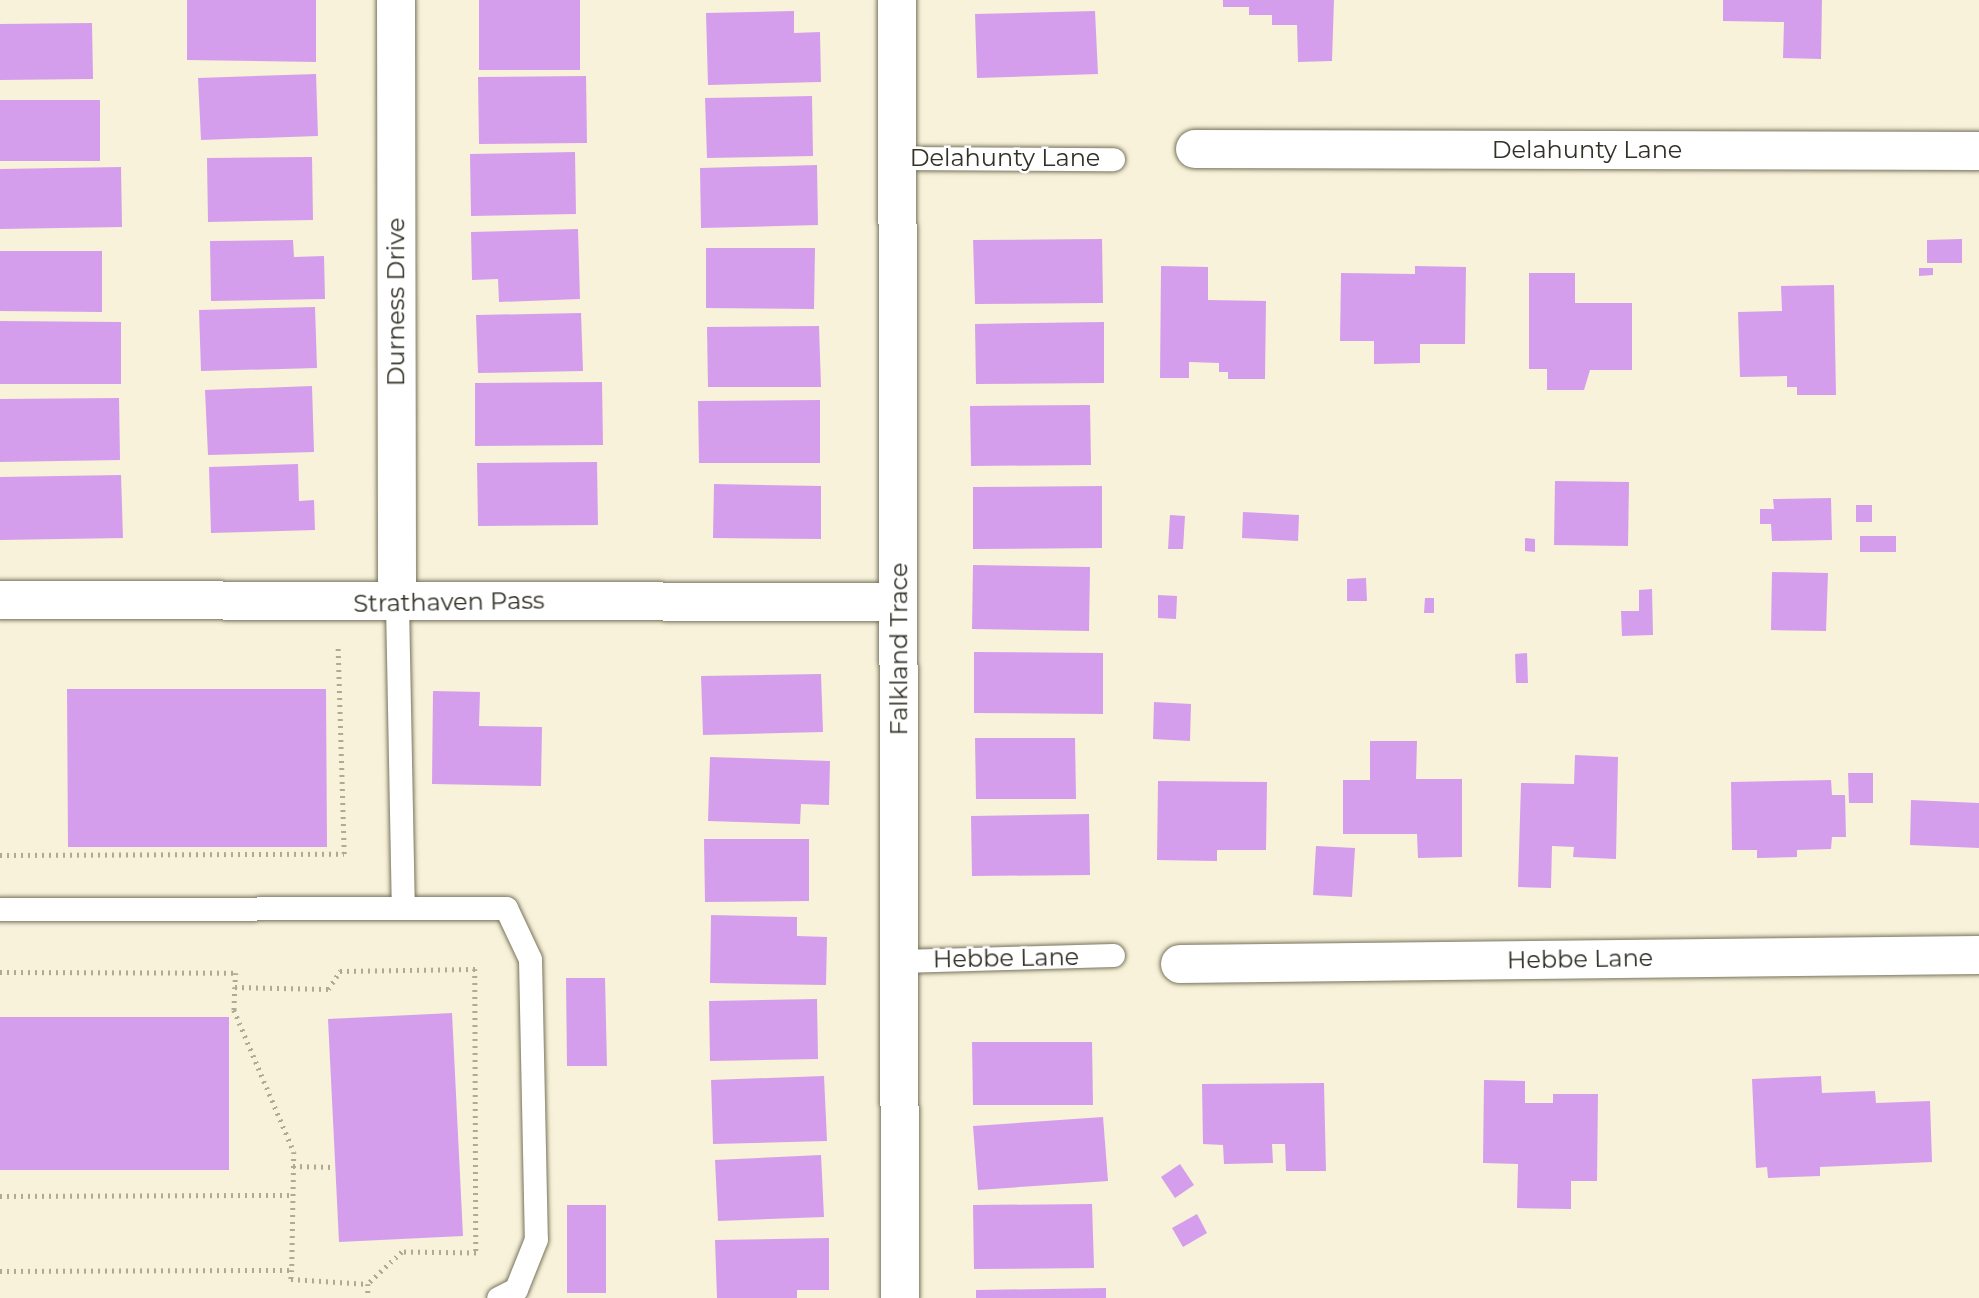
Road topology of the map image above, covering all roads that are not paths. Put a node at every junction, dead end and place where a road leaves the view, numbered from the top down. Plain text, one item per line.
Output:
1 (396, 0) edge
2 (897, 0) edge
3 (1195, 149) dead end
4 (1979, 150) edge
5 (897, 158) junction
6 (1113, 159) dead end
7 (0, 600) edge
8 (898, 602) junction
9 (397, 603) junction
10 (403, 908) junction
11 (0, 909) edge
12 (1979, 955) edge
13 (1113, 956) dead end
14 (900, 961) junction
15 (1180, 964) dead end
16 (498, 1298) edge
17 (900, 1298) edge

1 - 9 street, Durness Drive
2 - 5 street, Falkland Trace
3 - 4 street, Delahunty Lane
5 - 6 lane, Delahunty Lane
5 - 8 street, Falkland Trace
7 - 9 street, Strathaven Pass
8 - 9 street, Strathaven Pass
8 - 14 street, Falkland Trace
9 - 10 lane
10 - 11 lane
10 - 16 lane
12 - 15 street, Hebbe Lane
13 - 14 lane, Hebbe Lane
14 - 17 street, Falkland Trace

